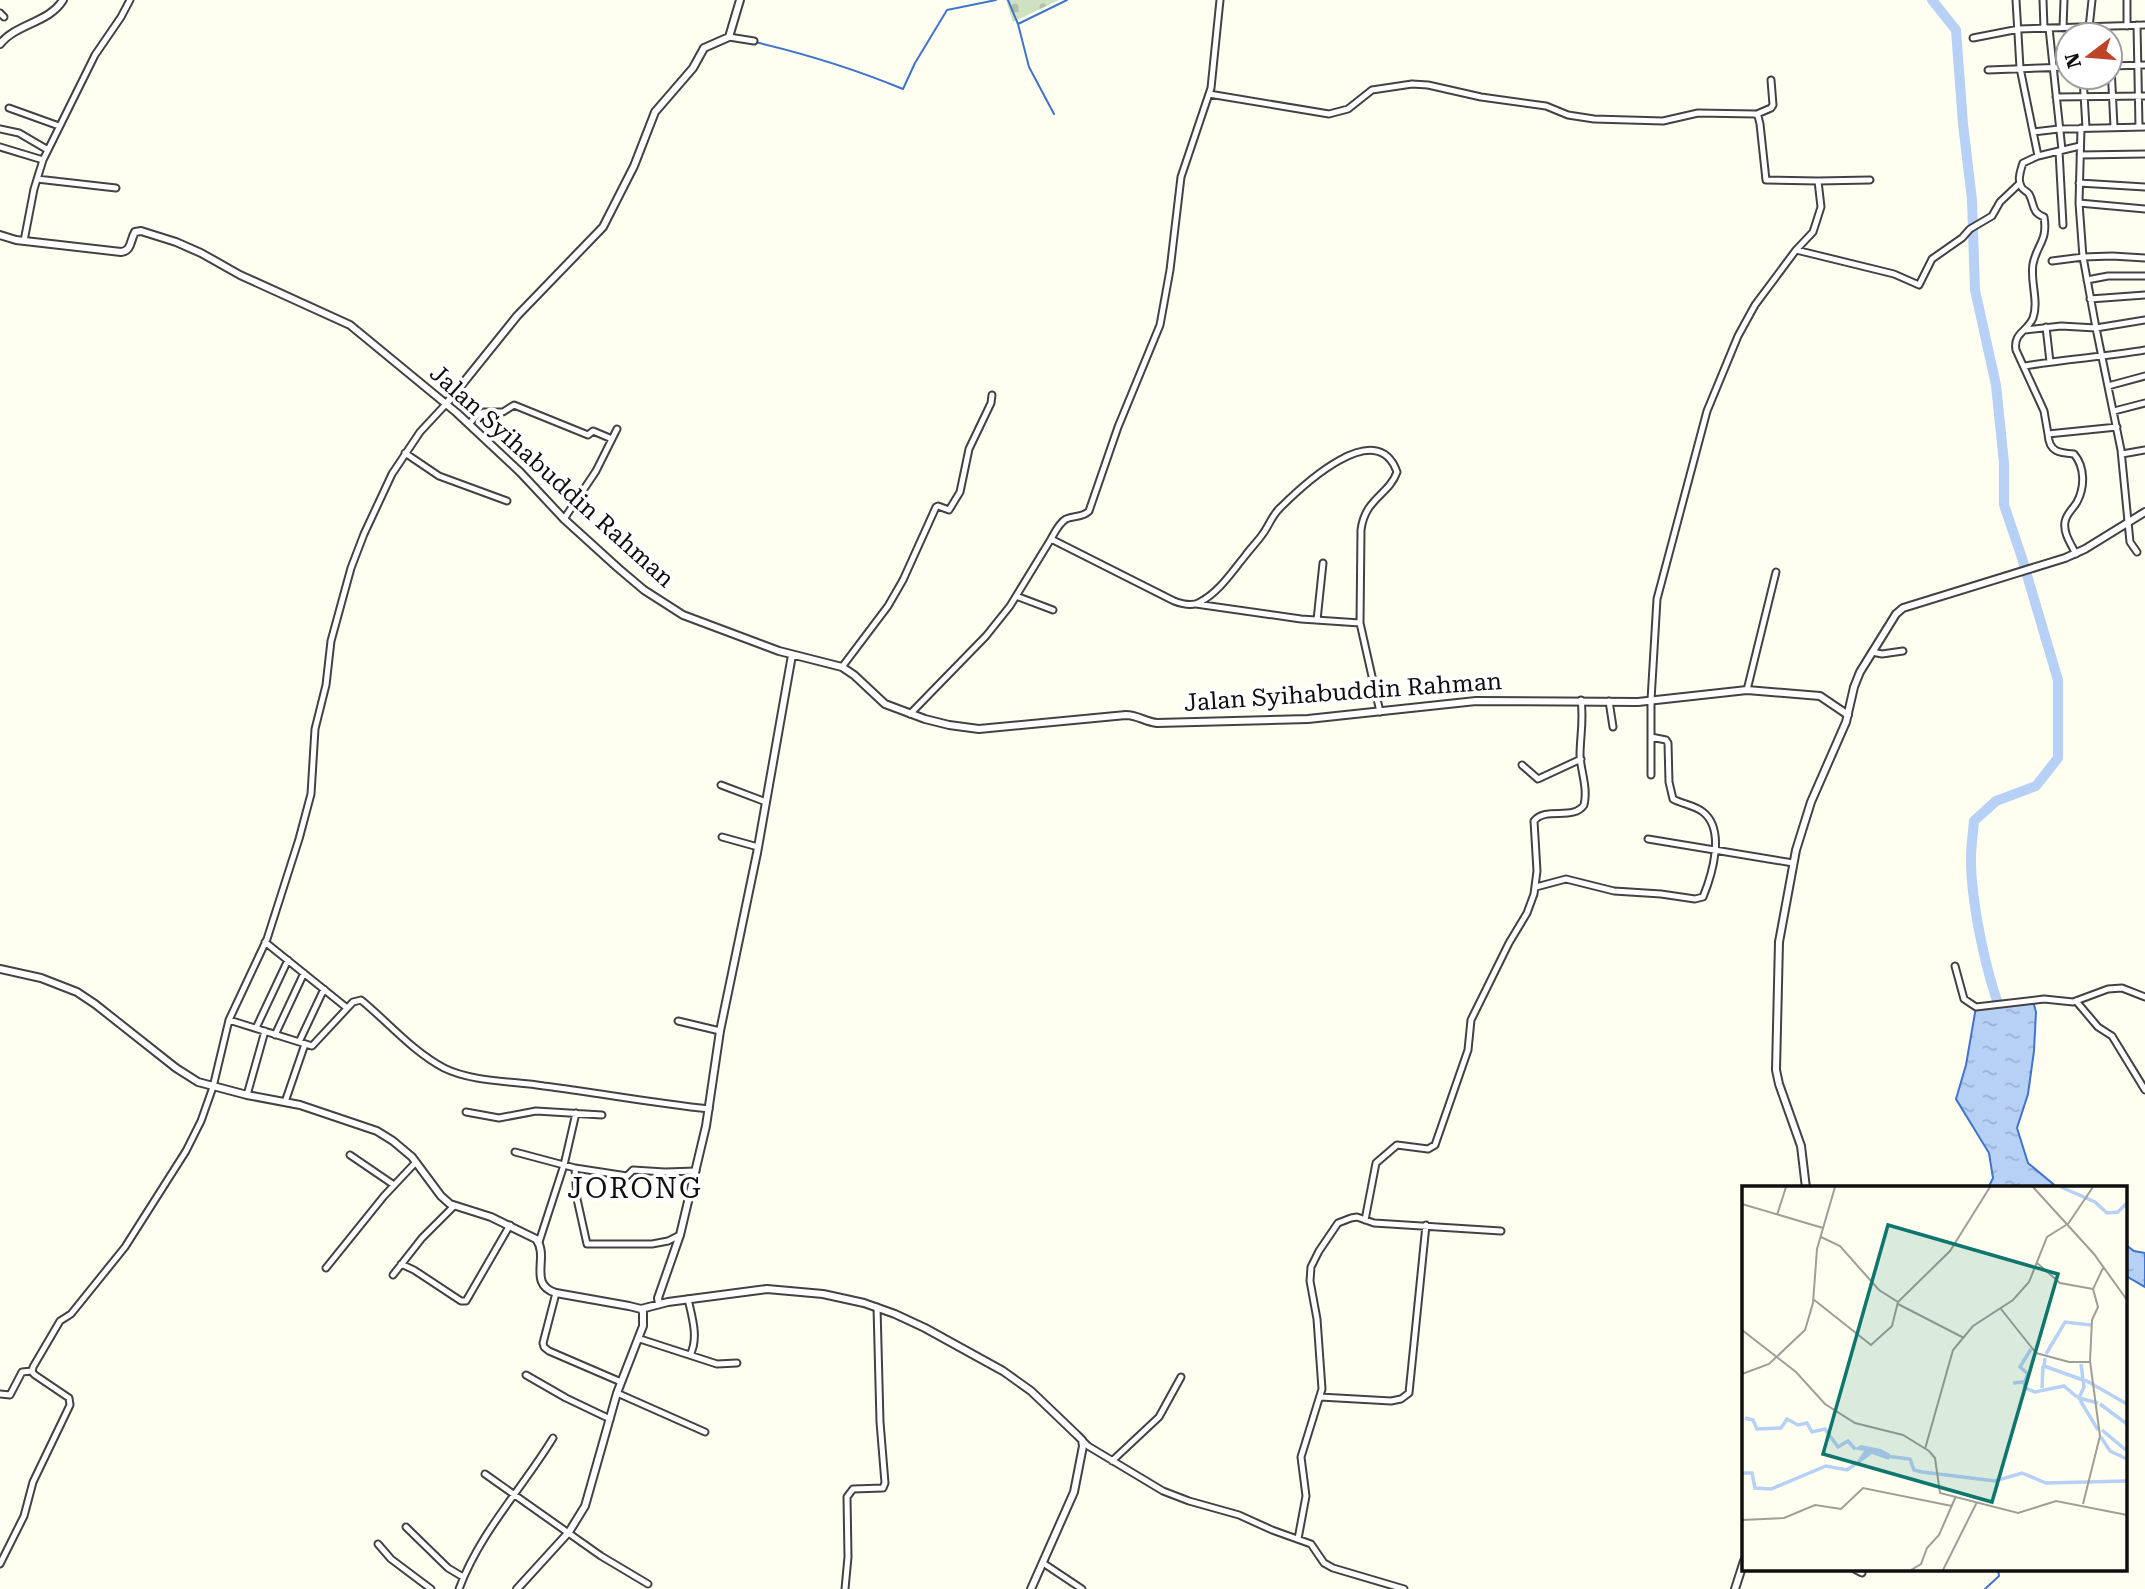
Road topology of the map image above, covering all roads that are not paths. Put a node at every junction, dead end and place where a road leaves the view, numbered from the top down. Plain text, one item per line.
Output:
1 (63, 0) edge
2 (130, 0) edge
3 (740, 0) edge
4 (1220, 0) edge
5 (2016, 0) edge
6 (2043, 0) edge
7 (2064, 0) edge
8 (2092, 0) edge
9 (2127, 0) edge
10 (2063, 21) edge
11 (2086, 21) edge
12 (2145, 25) edge
13 (2124, 26) edge
14 (2127, 26) junction
15 (2137, 26) junction
16 (2047, 28) junction
17 (2054, 28) edge
18 (2019, 29) junction
19 (729, 37) junction
20 (1973, 38) dead end
21 (754, 41) dead end
22 (0, 44) edge
23 (2138, 65) junction
24 (2145, 65) edge
25 (2124, 66) edge
26 (2053, 67) junction
27 (2020, 68) junction
28 (1989, 70) dead end
29 (1771, 80) dead end
30 (2084, 91) edge
31 (2113, 91) edge
32 (1209, 94) junction
33 (2113, 96) junction
34 (2142, 96) edge
35 (2056, 97) junction
36 (2085, 97) junction
37 (9, 107) dead end
38 (1757, 114) junction
39 (59, 126) junction
40 (2113, 127) junction
41 (2142, 127) edge
42 (2084, 128) junction
43 (0, 129) edge
44 (2059, 129) junction
45 (2034, 132) junction
46 (2080, 146) junction
47 (0, 147) edge
48 (48, 150) junction
49 (2061, 150) junction
50 (2145, 154) edge
51 (2080, 155) junction
52 (2038, 156) junction
53 (43, 160) junction
54 (37, 179) junction
55 (1870, 180) dead end
56 (1818, 181) junction
57 (2020, 183) junction
58 (2079, 183) junction
59 (2145, 187) edge
60 (116, 188) dead end
61 (2079, 203) junction
62 (2145, 209) edge
63 (2063, 225) dead end
64 (0, 235) edge
65 (24, 241) junction
66 (1796, 250) junction
67 (2083, 257) junction
68 (2145, 258) edge
69 (2052, 261) dead end
70 (2145, 276) edge
71 (2087, 280) junction
72 (2145, 295) edge
73 (2090, 299) junction
74 (2145, 320) edge
75 (2046, 327) junction
76 (2096, 328) junction
77 (2023, 330) junction
78 (2145, 350) edge
79 (2101, 357) junction
80 (2050, 362) junction
81 (2025, 366) junction
82 (2145, 376) edge
83 (2108, 386) junction
84 (992, 395) dead end
85 (447, 403) junction
86 (2145, 403) edge
87 (2114, 411) junction
88 (469, 424) junction
89 (2118, 427) junction
90 (617, 429) dead end
91 (2048, 434) junction
92 (612, 439) junction
93 (2145, 450) edge
94 (405, 453) junction
95 (2122, 454) junction
96 (507, 502) dead end
97 (2145, 512) edge
98 (564, 519) junction
99 (2127, 522) junction
100 (1051, 539) junction
101 (2137, 552) dead end
102 (2076, 554) junction
103 (1324, 563) dead end
104 (1776, 572) dead end
105 (1016, 596) junction
106 (1196, 604) junction
107 (1053, 610) dead end
108 (1317, 620) junction
109 (1360, 623) junction
110 (1903, 651) dead end
111 (1872, 652) junction
112 (792, 655) junction
113 (842, 667) junction
114 (1747, 690) junction
115 (1581, 700) junction
116 (1651, 700) junction
117 (1609, 701) junction
118 (1380, 712) junction
119 (911, 714) junction
120 (1848, 715) junction
121 (1613, 727) dead end
122 (1651, 737) junction
123 (1581, 759) junction
124 (1522, 765) dead end
125 (1651, 775) dead end
126 (721, 785) dead end
127 (766, 802) junction
128 (722, 837) dead end
129 (1648, 839) dead end
130 (758, 847) junction
131 (1714, 848) junction
132 (1793, 863) junction
133 (1536, 887) junction
134 (265, 942) junction
135 (288, 960) junction
136 (1955, 966) dead end
137 (0, 969) edge
138 (304, 973) junction
139 (324, 989) junction
140 (2145, 997) edge
141 (2076, 1001) junction
142 (348, 1008) junction
143 (229, 1020) junction
144 (678, 1021) dead end
145 (256, 1028) junction
146 (265, 1031) junction
147 (720, 1031) junction
148 (275, 1035) junction
149 (302, 1043) junction
150 (213, 1087) junction
151 (2145, 1090) edge
152 (247, 1095) junction
153 (285, 1102) junction
154 (709, 1109) junction
155 (466, 1112) dead end
156 (576, 1114) junction
157 (602, 1115) dead end
158 (515, 1152) dead end
159 (350, 1155) dead end
160 (416, 1162) junction
161 (564, 1165) junction
162 (575, 1168) junction
163 (696, 1171) junction
164 (394, 1185) junction
165 (1806, 1186) edge
166 (454, 1206) junction
167 (1366, 1220) junction
168 (510, 1225) junction
169 (1426, 1225) junction
170 (1501, 1231) dead end
171 (680, 1235) junction
172 (539, 1242) junction
173 (401, 1264) junction
174 (326, 1268) dead end
175 (393, 1275) dead end
176 (556, 1293) junction
177 (688, 1298) junction
178 (659, 1304) junction
179 (877, 1307) junction
180 (641, 1309) junction
181 (639, 1339) junction
182 (690, 1356) junction
183 (737, 1363) dead end
184 (32, 1371) junction
185 (526, 1375) dead end
186 (1181, 1377) dead end
187 (621, 1382) junction
188 (617, 1393) junction
189 (0, 1394) edge
190 (1320, 1398) junction
191 (610, 1419) junction
192 (705, 1433) dead end
193 (553, 1438) dead end
194 (1082, 1440) junction
195 (1112, 1461) junction
196 (485, 1474) dead end
197 (513, 1496) junction
198 (406, 1527) dead end
199 (568, 1533) junction
200 (1298, 1539) junction
201 (378, 1544) dead end
202 (1043, 1563) junction
203 (0, 1564) edge
204 (1742, 1567) edge
205 (463, 1577) junction
206 (648, 1584) dead end
207 (431, 1589) edge
208 (461, 1589) edge
209 (517, 1589) edge
210 (845, 1589) edge
211 (1031, 1589) edge
212 (1082, 1589) edge
213 (1404, 1589) edge
214 (1735, 1589) edge

1 - 22 street
2 - 39 street
3 - 19 street
4 - 32 street
5 - 18 street
6 - 16 street
7 - 10 street
8 - 11 street
9 - 14 street
12 - 15 street
13 - 14 street
14 - 15 street
15 - 23 street
16 - 17 street
16 - 18 street
16 - 26 street
18 - 20 street
18 - 27 street
19 - 21 street
19 - 85 street
23 - 24 street
23 - 25 street
23 - 34 street
26 - 27 street
26 - 35 street
27 - 28 street
27 - 45 street
29 - 38 street
30 - 36 street
31 - 33 street
32 - 38 street
32 - 100 street
33 - 34 street
33 - 36 street
33 - 40 street
34 - 41 street
35 - 36 street
35 - 44 street
36 - 42 street
37 - 39 street
38 - 56 street
39 - 48 street
40 - 41 street
40 - 42 street
42 - 44 street
42 - 46 street
43 - 48 street
44 - 45 street
44 - 49 street
45 - 52 street
46 - 49 street
46 - 51 street
47 - 53 street
48 - 53 street
49 - 52 street
49 - 63 street
50 - 51 street
51 - 58 street
52 - 57 street
53 - 54 street
54 - 60 street
54 - 65 street
55 - 56 street
56 - 66 street
57 - 66 street
57 - 77 street
58 - 59 street
58 - 61 street
61 - 62 street
61 - 67 street
64 - 65 street, Jalan Syihabuddin Rahman
65 - 85 street, Jalan Syihabuddin Rahman
66 - 116 street
67 - 68 street
67 - 69 street
67 - 71 street
70 - 71 street
71 - 73 street
72 - 73 street
73 - 76 street
74 - 76 street
75 - 76 street
75 - 77 street
75 - 80 street
76 - 79 street
77 - 81 street
78 - 79 street
79 - 80 street
79 - 83 street
80 - 81 street
81 - 91 street
82 - 83 street
83 - 87 street
84 - 113 street
85 - 88 street, Jalan Syihabuddin Rahman
85 - 94 street
86 - 87 street
87 - 89 street
88 - 92 street
88 - 98 street, Jalan Syihabuddin Rahman
89 - 91 street
89 - 95 street
90 - 92 street
91 - 102 street
92 - 98 street
93 - 95 street
94 - 96 street
94 - 134 street
95 - 99 street
97 - 99 street
98 - 112 street, Jalan Syihabuddin Rahman
99 - 101 street
99 - 102 street
100 - 105 street
100 - 106 street
102 - 111 street
103 - 108 street
104 - 114 street
105 - 107 street
105 - 119 street
106 - 108 street
106 - 109 street
108 - 109 street
109 - 118 street
110 - 111 street
111 - 120 street
112 - 113 street, Jalan Syihabuddin Rahman
112 - 127 street
113 - 119 street, Jalan Syihabuddin Rahman
114 - 116 street, Jalan Syihabuddin Rahman
114 - 120 street, Jalan Syihabuddin Rahman
115 - 117 street, Jalan Syihabuddin Rahman
115 - 118 street, Jalan Syihabuddin Rahman
115 - 123 street
116 - 117 street, Jalan Syihabuddin Rahman
116 - 122 street
117 - 121 street
118 - 119 street, Jalan Syihabuddin Rahman
120 - 132 street
122 - 125 street
122 - 131 street
123 - 124 street
123 - 133 street
126 - 127 street
127 - 130 street
128 - 130 street
129 - 131 street
130 - 147 street
131 - 132 street
131 - 133 street
132 - 165 street
133 - 167 street
134 - 135 street
134 - 143 street
135 - 138 street
135 - 145 street
136 - 141 street
137 - 150 street
138 - 139 street
138 - 148 street
139 - 142 street
139 - 149 street
140 - 141 street
141 - 151 street
142 - 149 street
142 - 154 street
143 - 145 street
143 - 150 street
144 - 147 street
145 - 146 street
146 - 148 street
146 - 152 street
147 - 154 street
148 - 149 street
149 - 153 street
150 - 152 street
150 - 184 street
152 - 153 street
153 - 160 street
154 - 163 street
155 - 156 street
156 - 157 street
156 - 161 street
158 - 161 street
159 - 164 street
160 - 164 street
160 - 166 street
161 - 162 street
161 - 172 street
162 - 163 street
162 - 171 street
163 - 171 street
164 - 174 street
166 - 168 street
166 - 173 street
167 - 169 street
167 - 190 street
168 - 172 street
168 - 173 street
169 - 170 street
169 - 190 street
171 - 178 street
172 - 176 street
173 - 175 street
176 - 180 street
176 - 187 street
177 - 178 street
177 - 179 street
177 - 182 street
178 - 180 street
179 - 194 street
179 - 210 street
180 - 181 street
181 - 182 street
181 - 187 street
182 - 183 street
184 - 189 street
184 - 203 street
185 - 191 street
186 - 195 street
187 - 188 street
188 - 191 street
188 - 192 street
190 - 200 street
191 - 199 street
193 - 197 street
194 - 195 street
194 - 202 street
195 - 200 street
196 - 197 street
197 - 199 street
197 - 205 street
198 - 205 street
199 - 206 street
199 - 209 street
200 - 213 street
201 - 207 street
202 - 211 street
202 - 212 street
204 - 214 street
205 - 208 street

